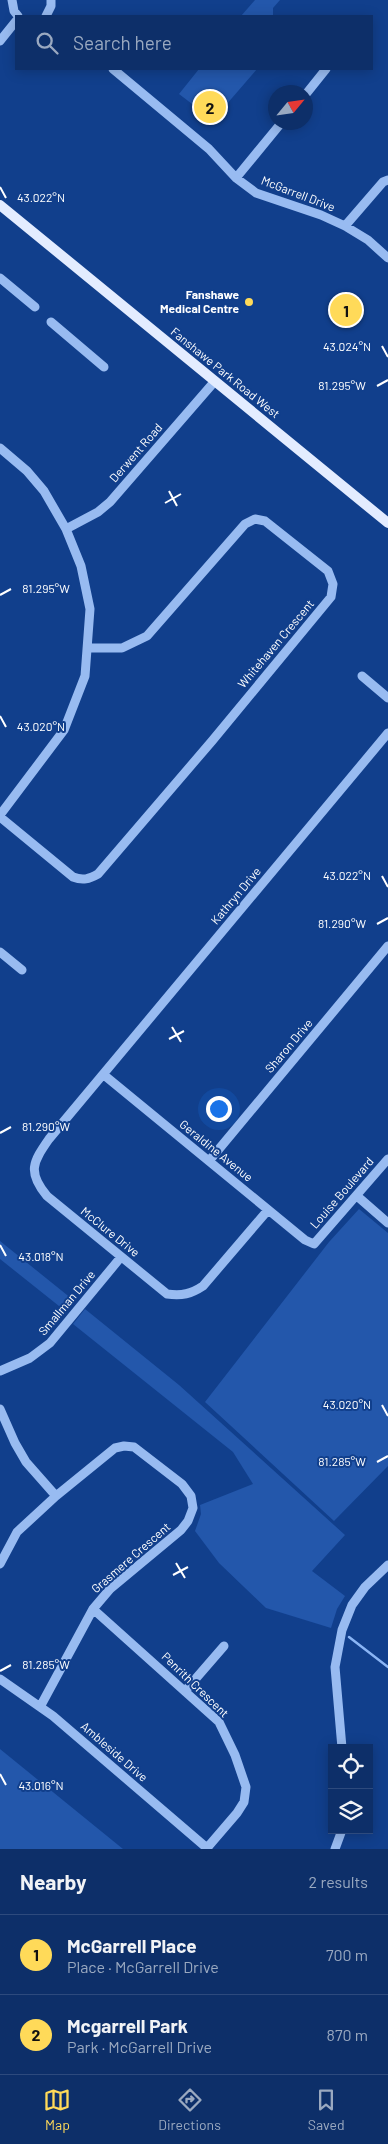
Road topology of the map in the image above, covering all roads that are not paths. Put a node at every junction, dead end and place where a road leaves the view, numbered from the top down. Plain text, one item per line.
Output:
1 (12, 0) edge
2 (51, 0) edge
3 (17, 15) edge
4 (48, 15) edge
5 (15, 22) edge
6 (0, 41) edge
7 (114, 70) edge
8 (325, 70) edge
9 (313, 85) edge
10 (275, 130) edge
11 (236, 178) junction
12 (388, 180) edge
13 (0, 205) edge
14 (345, 226) junction
15 (388, 258) edge
16 (0, 278) edge
17 (35, 306) dead end
18 (51, 322) dead end
19 (104, 367) dead end
20 (215, 381) junction
21 (0, 448) edge
22 (388, 523) edge
23 (66, 529) junction
24 (88, 648) junction
25 (362, 676) dead end
26 (388, 698) edge
27 (388, 733) edge
28 (0, 816) edge
29 (388, 946) edge
30 (0, 952) edge
31 (22, 970) dead end
32 (104, 1075) junction
33 (388, 1159) edge
34 (209, 1161) junction
35 (357, 1196) junction
36 (268, 1210) junction
37 (388, 1223) edge
38 (314, 1244) joint
39 (121, 1257) junction
40 (0, 1371) edge
41 (0, 1409) edge
42 (56, 1496) junction
43 (0, 1564) edge
44 (388, 1565) edge
45 (93, 1609) junction
46 (224, 1646) dead end
47 (0, 1680) edge
48 (185, 1691) junction
49 (40, 1707) junction
50 (342, 1744) edge
51 (341, 1834) edge
52 (208, 1849) edge
53 (335, 1849) edge

1 - 3 street
2 - 4 street
5 - 6 street
7 - 11 street, McGarrell Drive
8 - 9 street
10 - 11 street
11 - 14 street, McGarrell Drive
12 - 14 street
13 - 20 main road, Fanshawe Park Road West
14 - 15 street, McGarrell Drive
16 - 17 street
18 - 19 street
20 - 22 main road, Fanshawe Park Road West
20 - 23 street, Derwent Road
21 - 23 street
23 - 24 street
24 - 28 street
24 - 28 street, Whitehaven Crescent
25 - 26 street
27 - 32 street, Kathryn Drive
29 - 34 street, Sharon Drive
30 - 31 street
32 - 34 street, Geraldine Avenue
32 - 39 street, McClure Drive
33 - 35 street, Louise Boulevard
34 - 36 street, Geraldine Avenue
35 - 37 street
35 - 38 street, Louise Boulevard
36 - 38 street, Geraldine Avenue
36 - 39 street, McClure Drive
39 - 40 street, Smallman Drive
41 - 42 street
42 - 43 street, Grasmere Crescent
42 - 45 street, Grasmere Crescent
44 - 50 street
45 - 48 street, Penrith Crescent
45 - 49 street, Grasmere Crescent
46 - 48 street
47 - 49 street, Ambleside Drive
48 - 52 street, Penrith Crescent
49 - 52 street, Ambleside Drive
51 - 53 street

